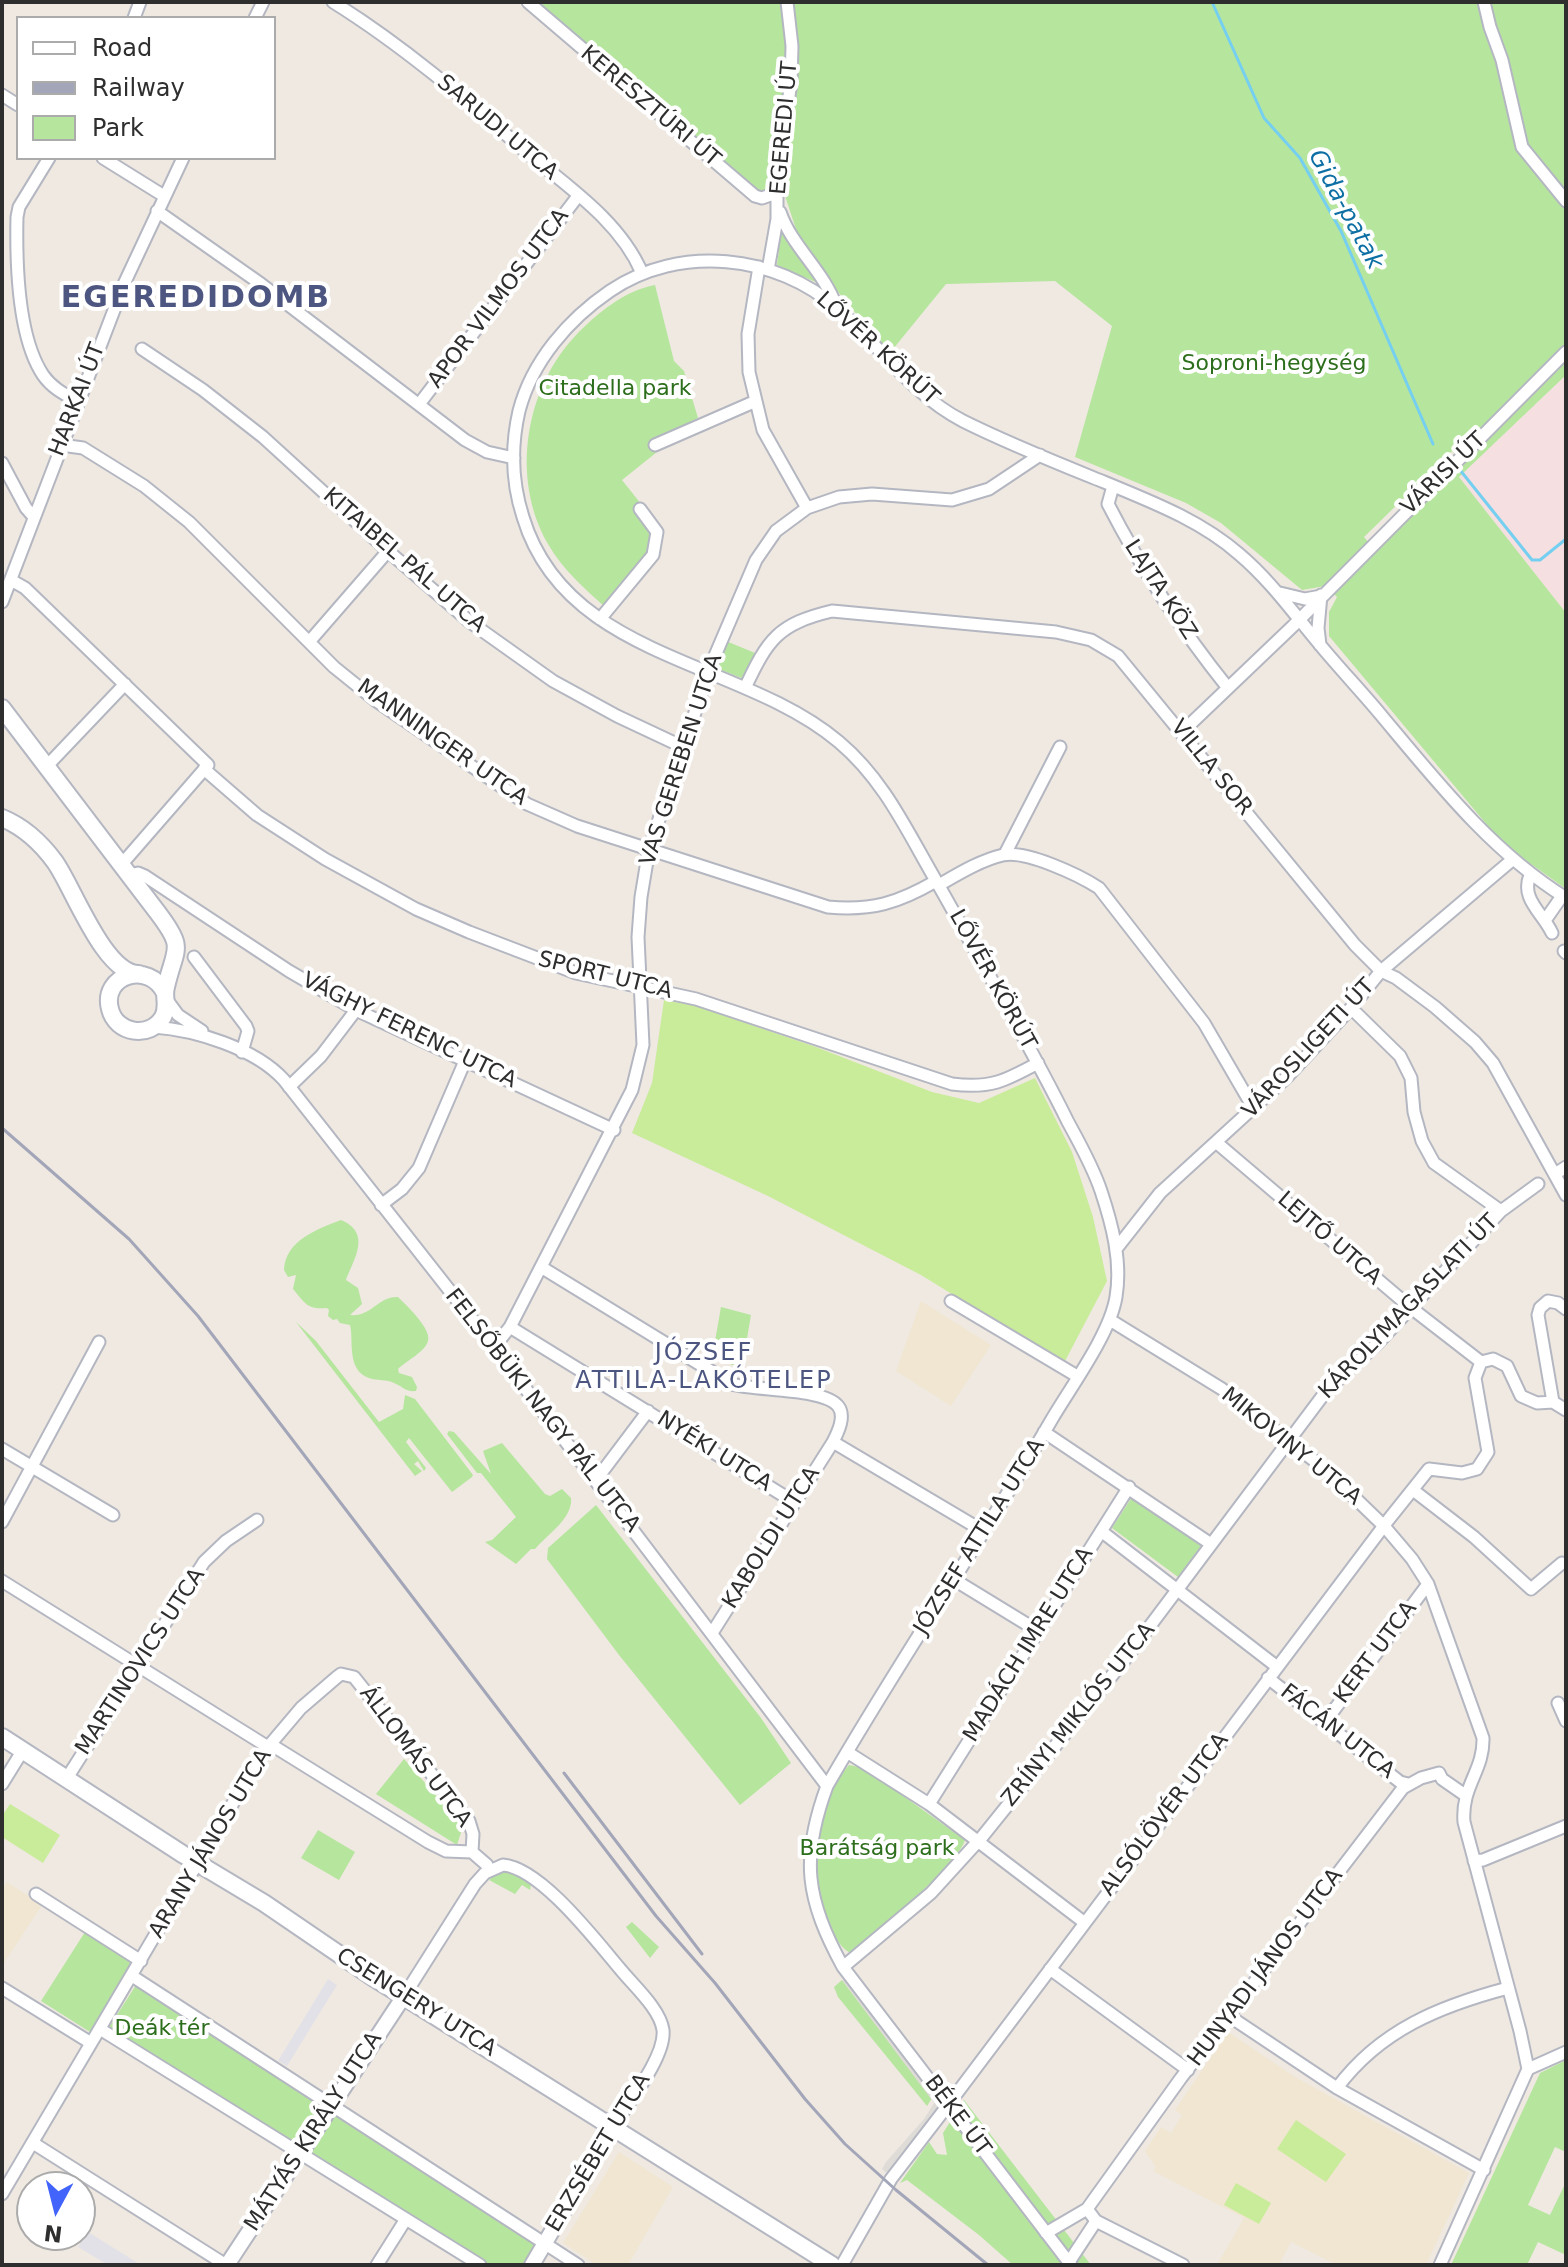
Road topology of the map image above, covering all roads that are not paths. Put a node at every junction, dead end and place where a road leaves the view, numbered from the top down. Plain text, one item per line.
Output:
1 (333, 2) edge
2 (528, 2) edge
3 (787, 2) edge
4 (1484, 2) edge
5 (48, 160) edge
6 (106, 160) edge
7 (182, 160) edge
8 (776, 193) junction
9 (164, 196) junction
10 (578, 196) junction
11 (1566, 201) edge
12 (779, 206) junction
13 (157, 211) junction
14 (763, 269) junction
15 (642, 273) junction
16 (836, 307) junction
17 (142, 349) dead end
18 (1566, 352) edge
19 (77, 401) junction
20 (756, 401) junction
21 (420, 403) junction
22 (61, 445) junction
23 (655, 445) dead end
24 (1040, 455) junction
25 (514, 458) junction
26 (2, 463) edge
27 (1113, 486) junction
28 (807, 508) junction
29 (640, 509) dead end
30 (33, 516) junction
31 (388, 551) junction
32 (11, 580) junction
33 (1278, 592) junction
34 (1321, 595) junction
35 (2, 602) edge
36 (1300, 618) junction
37 (600, 619) junction
38 (309, 642) junction
39 (1320, 646) junction
40 (708, 674) junction
41 (125, 684) junction
42 (745, 688) junction
43 (1228, 688) junction
44 (2, 708) edge
45 (1182, 732) junction
46 (683, 747) junction
47 (1060, 747) dead end
48 (46, 767) junction
49 (206, 767) junction
50 (2, 818) edge
51 (649, 849) junction
52 (1005, 854) junction
53 (1512, 860) junction
54 (125, 870) junction
55 (1530, 875) junction
56 (938, 883) junction
57 (1564, 897) edge
58 (1546, 919) junction
59 (93, 930) junction
60 (1552, 933) dead end
61 (175, 939) junction
62 (194, 957) dead end
63 (1381, 971) junction
64 (141, 974) junction
65 (642, 988) junction
66 (111, 991) junction
67 (166, 995) junction
68 (1351, 1008) junction
69 (356, 1010) junction
70 (154, 1027) junction
71 (215, 1040) junction
72 (242, 1052) junction
73 (465, 1061) junction
74 (1038, 1063) junction
75 (289, 1087) junction
76 (1254, 1109) junction
77 (614, 1130) junction
78 (1217, 1143) junction
79 (1566, 1167) edge
80 (1555, 1174) junction
81 (1538, 1184) dead end
82 (1566, 1195) edge
83 (381, 1205) junction
84 (1501, 1211) junction
85 (1116, 1249) junction
86 (541, 1267) junction
87 (951, 1301) dead end
88 (1410, 1307) junction
89 (1566, 1309) edge
90 (1110, 1320) junction
91 (510, 1327) junction
92 (99, 1342) dead end
93 (494, 1347) junction
94 (1481, 1362) junction
95 (1077, 1376) junction
96 (1553, 1402) junction
97 (1566, 1410) edge
98 (648, 1411) junction
99 (1044, 1432) junction
100 (1289, 1439) junction
101 (833, 1442) junction
102 (2, 1449) edge
103 (33, 1466) junction
104 (596, 1480) junction
105 (1129, 1487) junction
106 (1413, 1490) junction
107 (794, 1502) junction
108 (113, 1515) dead end
109 (257, 1520) dead end
110 (2, 1522) edge
111 (1384, 1526) junction
112 (983, 1531) junction
113 (1101, 1531) junction
114 (1211, 1544) junction
115 (1562, 1563) dead end
116 (953, 1579) junction
117 (2, 1581) edge
118 (1428, 1584) junction
119 (1176, 1590) junction
120 (1038, 1631) junction
121 (712, 1633) junction
122 (137, 1665) junction
123 (1276, 1666) junction
124 (341, 1674) joint
125 (1268, 1678) junction
126 (1558, 1703) dead end
127 (1566, 1721) edge
128 (1325, 1722) junction
129 (2, 1737) edge
130 (269, 1746) junction
131 (23, 1750) junction
132 (847, 1752) junction
133 (67, 1778) junction
134 (2, 1784) edge
135 (1408, 1784) junction
136 (827, 1786) junction
137 (1465, 1795) junction
138 (929, 1804) junction
139 (1566, 1826) edge
140 (978, 1841) junction
141 (472, 1852) junction
142 (1474, 1861) junction
143 (198, 1863) junction
144 (490, 1869) junction
145 (36, 1894) dead end
146 (1085, 1923) junction
147 (141, 1961) junction
148 (843, 1967) junction
149 (1050, 1969) junction
150 (132, 1976) junction
151 (2, 1988) edge
152 (1508, 1988) junction
153 (404, 1996) junction
154 (1229, 2016) junction
155 (100, 2029) junction
156 (91, 2043) junction
157 (1566, 2052) edge
158 (1528, 2069) junction
159 (1188, 2070) junction
160 (1337, 2088) junction
161 (948, 2105) junction
162 (332, 2106) junction
163 (613, 2127) junction
164 (33, 2143) junction
165 (301, 2152) junction
166 (1484, 2170) junction
167 (2, 2194) edge
168 (1087, 2209) junction
169 (406, 2219) junction
170 (1096, 2221) junction
171 (1046, 2233) junction
172 (544, 2244) junction
173 (1070, 2264) edge
174 (226, 2265) edge
175 (377, 2265) edge
176 (480, 2265) edge
177 (532, 2265) edge
178 (578, 2265) edge
179 (832, 2265) edge
180 (842, 2265) edge
181 (1183, 2265) edge
182 (1440, 2265) edge

1 - 10 street, SARUDI UTCA
2 - 8 street, KERESZTÚRI ÚT
3 - 8 street, EGEREDI ÚT
4 - 11 street
5 - 19 street
6 - 9 street
7 - 9 street, HARKAI ÚT
8 - 12 street, EGEREDI ÚT
9 - 13 street, HARKAI ÚT
10 - 15 street, SARUDI UTCA
10 - 21 street, APOR VILMOS UTCA
12 - 14 street, EGEREDI ÚT
12 - 16 street, EGEREDI ÚT
13 - 19 street, HARKAI ÚT
13 - 21 street
14 - 15 street, LŐVÉR KÖRÚT
14 - 16 street, LŐVÉR KÖRÚT
14 - 20 street, EGEREDI ÚT
15 - 25 street, LŐVÉR KÖRÚT
16 - 24 street, LŐVÉR KÖRÚT
17 - 31 street, KITAIBEL PÁL UTCA
18 - 34 street, VÁRISI ÚT
19 - 22 street, HARKAI ÚT
20 - 23 street
20 - 28 street, EGEREDI ÚT
21 - 25 street
22 - 30 street, HARKAI ÚT
22 - 38 street, MANNINGER UTCA
24 - 27 street, LŐVÉR KÖRÚT
24 - 28 street, VAS GEREBEN UTCA
25 - 37 street, LŐVÉR KÖRÚT
26 - 30 street
27 - 33 street, LŐVÉR KÖRÚT
27 - 43 street, LAJTA KÖZ
28 - 40 street, VAS GEREBEN UTCA
29 - 37 street
30 - 32 street, HARKAI ÚT
31 - 38 street
31 - 46 street, KITAIBEL PÁL UTCA
32 - 35 street, HARKAI ÚT
32 - 41 street, SPORT UTCA
33 - 34 street
33 - 36 street, LŐVÉR KÖRÚT
34 - 36 street, VÁRISI ÚT
34 - 39 street
36 - 39 street, LŐVÉR KÖRÚT
36 - 43 street, VÁRISI ÚT
37 - 40 street, LŐVÉR KÖRÚT
38 - 51 street, MANNINGER UTCA
39 - 53 street, LŐVÉR KÖRÚT
40 - 42 street, LŐVÉR KÖRÚT
40 - 46 street, VAS GEREBEN UTCA
41 - 48 street
41 - 49 street, SPORT UTCA
42 - 45 street, VILLA SOR
42 - 56 street, LŐVÉR KÖRÚT
43 - 45 street, VÁRISI ÚT
44 - 48 main road
45 - 63 street, VILLA SOR
46 - 51 street, VAS GEREBEN UTCA
47 - 52 street
48 - 54 main road
49 - 54 street
49 - 65 street, SPORT UTCA
50 - 59 main road
51 - 56 street, MANNINGER UTCA
51 - 65 street, VAS GEREBEN UTCA
52 - 56 street, MANNINGER UTCA
52 - 76 street
53 - 55 street, LŐVÉR KÖRÚT
53 - 63 street, VÁROSLIGETI ÚT
54 - 61 main road
54 - 69 street, VÁGHY FERENC UTCA
55 - 57 street, LŐVÉR KÖRÚT
55 - 58 street
56 - 74 street, LŐVÉR KÖRÚT
57 - 58 street
58 - 60 street
59 - 64 main road
59 - 66 main road
61 - 64 main road
61 - 67 main road
62 - 72 street
63 - 68 street, VÁROSLIGETI ÚT
63 - 80 street, VILLA SOR
64 - 66 main road
64 - 67 main road
65 - 74 street, SPORT UTCA
65 - 77 street, VAS GEREBEN UTCA
66 - 70 main road
67 - 70 main road
67 - 71 street
68 - 76 street, VÁROSLIGETI ÚT
68 - 84 street
69 - 73 street, VÁGHY FERENC UTCA
69 - 75 street
70 - 71 street
71 - 72 street, FELSŐBÜKI NAGY PÁL UTCA
72 - 75 street, FELSŐBÜKI NAGY PÁL UTCA
73 - 77 street, VÁGHY FERENC UTCA
73 - 83 street
74 - 85 street, LŐVÉR KÖRÚT
75 - 83 street, FELSŐBÜKI NAGY PÁL UTCA
76 - 78 street, VÁROSLIGETI ÚT
77 - 86 street, VAS GEREBEN UTCA
78 - 85 street, VÁROSLIGETI ÚT
78 - 88 street, LEJTŐ UTCA
79 - 80 street
80 - 82 street, VILLA SOR
81 - 84 street, KÁROLYMAGASLATI ÚT
83 - 93 street, FELSŐBÜKI NAGY PÁL UTCA
84 - 88 street, KÁROLYMAGASLATI ÚT
85 - 90 street, LŐVÉR KÖRÚT
86 - 91 street, VAS GEREBEN UTCA
86 - 101 street
87 - 95 street
88 - 94 street, LEJTŐ UTCA
88 - 100 street, KÁROLYMAGASLATI ÚT
89 - 96 street
90 - 95 street, JÓZSEF ATTILA UTCA
90 - 100 street, MIKOVINY UTCA
91 - 93 street, VAS GEREBEN UTCA
91 - 98 street, NYÉKI UTCA
92 - 103 street
93 - 104 street, FELSŐBÜKI NAGY PÁL UTCA
94 - 96 street, LEJTŐ UTCA
94 - 106 street, ALSÓLÖVÉR UTCA
95 - 99 street, JÓZSEF ATTILA UTCA
96 - 97 street
98 - 104 street
98 - 107 street, NYÉKI UTCA
99 - 105 street
99 - 112 street, JÓZSEF ATTILA UTCA
100 - 111 street, MIKOVINY UTCA
100 - 114 street, ZRÍNYI MIKLÓS UTCA
101 - 107 street, KABOLDI UTCA
101 - 112 street
102 - 103 street
103 - 108 street
103 - 110 street
104 - 121 street, FELSŐBÜKI NAGY PÁL UTCA
105 - 113 street, MADÁCH IMRE UTCA
105 - 114 street
106 - 111 street, ALSÓLÖVÉR UTCA
106 - 115 street
107 - 121 street, KABOLDI UTCA
109 - 122 street, MARTINOVICS UTCA
111 - 118 street, MIKOVINY UTCA
111 - 123 street, ALSÓLÖVÉR UTCA
112 - 116 street, JÓZSEF ATTILA UTCA
113 - 119 street
113 - 120 street, MADÁCH IMRE UTCA
114 - 119 street, ZRÍNYI MIKLÓS UTCA
116 - 120 street
116 - 132 street, JÓZSEF ATTILA UTCA
117 - 122 street
118 - 128 street, KERT UTCA
118 - 137 street, MIKOVINY UTCA
119 - 123 street
119 - 140 street, ZRÍNYI MIKLÓS UTCA
120 - 138 street, MADÁCH IMRE UTCA
121 - 136 street, FELSŐBÜKI NAGY PÁL UTCA
122 - 130 street
122 - 133 street, MARTINOVICS UTCA
123 - 125 street, ALSÓLÖVÉR UTCA
124 - 130 street, ARANY JÁNOS UTCA
124 - 141 street, ÁLLOMÁS UTCA
125 - 128 street, FÁCÁN UTCA
125 - 146 street, ALSÓLÖVÉR UTCA
126 - 127 street
128 - 135 street, FÁCÁN UTCA
129 - 131 main road, CSENGERY UTCA
130 - 141 street
130 - 143 street, ARANY JÁNOS UTCA
131 - 133 main road, CSENGERY UTCA
131 - 134 street
132 - 136 street
132 - 138 street
133 - 143 main road, CSENGERY UTCA
135 - 137 street
135 - 154 street, HUNYADI JÁNOS UTCA
136 - 148 street
137 - 142 street, MIKOVINY UTCA
138 - 140 street
139 - 142 street
140 - 146 street
140 - 148 street, ZRÍNYI MIKLÓS UTCA
141 - 144 street
142 - 152 street, MIKOVINY UTCA
143 - 147 street, ARANY JÁNOS UTCA
143 - 153 main road, CSENGERY UTCA
144 - 153 street, MÁTYÁS KIRÁLY UTCA
144 - 163 street, ERZSÉBET UTCA
145 - 147 street
146 - 149 street, ALSÓLÖVÉR UTCA
147 - 150 street, ARANY JÁNOS UTCA
148 - 161 street, BÉKE ÚT
149 - 159 street
149 - 161 street, ALSÓLÖVÉR UTCA
150 - 155 street, ARANY JÁNOS UTCA
150 - 162 street
151 - 156 street
152 - 158 street, MIKOVINY UTCA
152 - 160 street
153 - 162 street, MÁTYÁS KIRÁLY UTCA
153 - 163 main road, CSENGERY UTCA
154 - 159 street, HUNYADI JÁNOS UTCA
154 - 160 street
155 - 156 street, ARANY JÁNOS UTCA
155 - 165 street
156 - 164 street, ARANY JÁNOS UTCA
157 - 158 street
158 - 166 street
159 - 168 street, HUNYADI JÁNOS UTCA
160 - 166 street
161 - 171 street, BÉKE ÚT
161 - 180 street, ALSÓLÖVÉR UTCA
162 - 165 street, MÁTYÁS KIRÁLY UTCA
162 - 172 street
163 - 172 street, ERZSÉBET UTCA
163 - 179 main road, CSENGERY UTCA
164 - 167 street, ARANY JÁNOS UTCA
164 - 174 street
165 - 169 street
165 - 174 street, MÁTYÁS KIRÁLY UTCA
166 - 182 street
168 - 170 street
168 - 171 street, HUNYADI JÁNOS UTCA
169 - 175 street
169 - 176 street
170 - 173 street
170 - 181 street
171 - 173 street, BÉKE ÚT
172 - 177 street, ERZSÉBET UTCA
172 - 178 street

